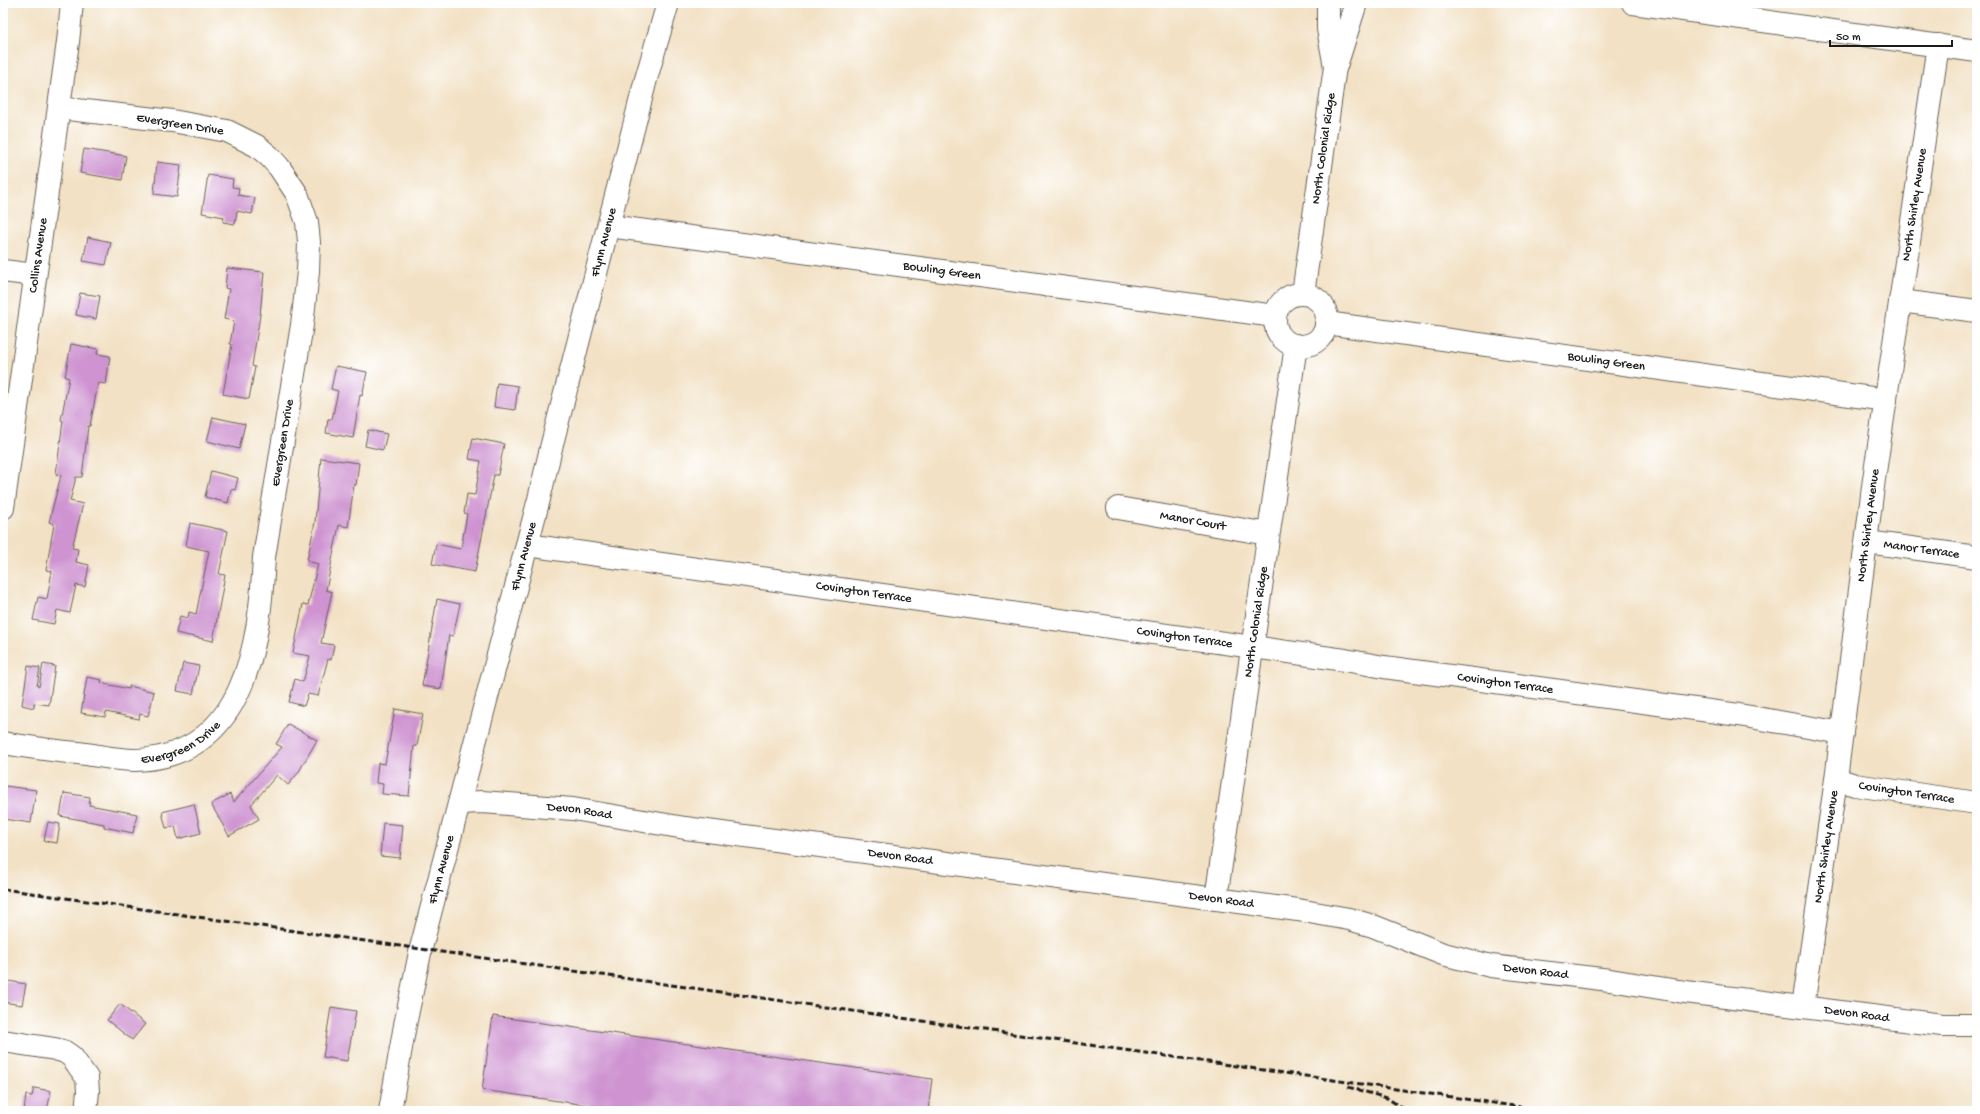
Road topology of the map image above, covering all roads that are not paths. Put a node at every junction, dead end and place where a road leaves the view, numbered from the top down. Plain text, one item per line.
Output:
1 (72, 3) edge
2 (668, 3) edge
3 (1328, 3) edge
4 (1356, 3) edge
5 (1633, 3) edge
6 (1730, 10) edge
7 (1938, 45) junction
8 (1977, 51) edge
9 (1335, 67) junction
10 (59, 108) junction
11 (609, 226) junction
12 (3, 271) edge
13 (35, 275) junction
14 (1303, 294) junction
15 (1900, 301) junction
16 (1977, 311) edge
17 (1275, 316) junction
18 (1326, 323) junction
19 (1296, 345) junction
20 (1886, 400) junction
21 (3, 508) edge
22 (1118, 508) dead end
23 (1268, 534) junction
24 (1867, 542) junction
25 (527, 545) junction
26 (1977, 557) edge
27 (1252, 647) junction
28 (1842, 733) junction
29 (3, 743) edge
30 (1836, 779) junction
31 (459, 803) junction
32 (1977, 803) edge
33 (1216, 899) junction
34 (1803, 1007) junction
35 (1977, 1025) edge
36 (3, 1041) edge
37 (86, 1111) edge
38 (390, 1111) edge

1 - 10 street, Collins Avenue
2 - 11 street, Flynn Avenue
3 - 9 street, North Colonial Ridge
4 - 9 street
5 - 6 street
6 - 7 street
7 - 8 street
7 - 15 street, North Shirley Avenue
9 - 14 street, North Colonial Ridge
10 - 13 street, Collins Avenue
10 - 29 street, Evergreen Drive
11 - 17 street, Bowling Green
11 - 25 street, Flynn Avenue
12 - 13 street
13 - 21 street, Collins Avenue
14 - 17 street
14 - 18 street
15 - 16 street
15 - 20 street, North Shirley Avenue
17 - 19 street
18 - 19 street
18 - 20 street, Bowling Green
19 - 23 street, North Colonial Ridge
20 - 24 street, North Shirley Avenue
22 - 23 street, Manor Court
23 - 27 street, North Colonial Ridge
24 - 26 street, Manor Terrace
24 - 28 street, North Shirley Avenue
25 - 27 street, Covington Terrace
25 - 31 street, Flynn Avenue
27 - 28 street, Covington Terrace
27 - 33 street, North Colonial Ridge
28 - 30 street, North Shirley Avenue
30 - 32 street, Covington Terrace
30 - 34 street, North Shirley Avenue
31 - 33 street, Devon Road
31 - 38 street, Flynn Avenue
33 - 34 street, Devon Road
34 - 35 street, Devon Road
36 - 37 street

